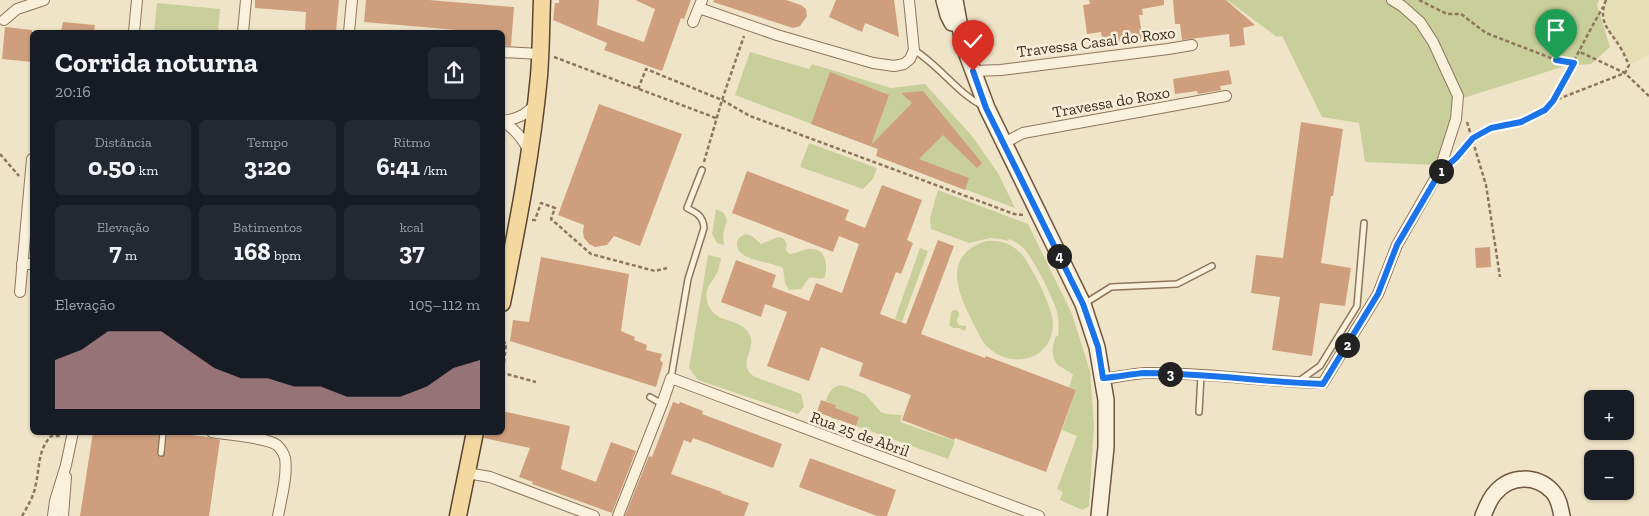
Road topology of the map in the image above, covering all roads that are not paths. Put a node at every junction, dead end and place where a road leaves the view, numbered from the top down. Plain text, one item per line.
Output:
1 (44, 0) edge
2 (137, 0) edge
3 (246, 0) edge
4 (352, 0) edge
5 (542, 0) edge
6 (909, 0) edge
7 (944, 0) edge
8 (955, 0) edge
9 (1392, 0) edge
10 (700, 4) edge
11 (4, 20) dead end
12 (693, 22) dead end
13 (134, 30) edge
14 (243, 30) edge
15 (349, 30) edge
16 (963, 44) junction
17 (1192, 45) dead end
18 (914, 50) junction
19 (505, 52) edge
20 (545, 55) junction
21 (973, 71) junction
22 (1226, 96) dead end
23 (536, 103) junction
24 (986, 108) junction
25 (505, 121) edge
26 (505, 123) edge
27 (1004, 143) junction
28 (529, 151) junction
29 (702, 170) road end
30 (30, 188) edge
31 (1364, 223) dead end
32 (27, 264) edge
33 (1212, 266) dead end
34 (505, 287) edge
35 (20, 292) dead end
36 (1083, 304) junction
37 (1201, 374) junction
38 (671, 378) junction
39 (1103, 378) junction
40 (1297, 383) junction
41 (650, 397) dead end
42 (662, 404) junction
43 (1199, 412) dead end
44 (73, 435) edge
45 (164, 435) edge
46 (232, 435) edge
47 (474, 435) edge
48 (161, 453) dead end
49 (66, 465) junction
50 (467, 473) junction
51 (1486, 512) edge
52 (53, 516) edge
53 (63, 516) edge
54 (278, 516) edge
55 (458, 516) edge
56 (594, 516) edge
57 (618, 516) edge
58 (1039, 516) edge
59 (1099, 516) edge
60 (1562, 516) edge

1 - 11 street
2 - 13 street
3 - 14 street
4 - 15 street
5 - 20 main road
6 - 18 street
7 - 16 street
8 - 16 street
9 - 40 street
10 - 12 street
10 - 18 street
16 - 21 street
17 - 21 street, Travessa Casal do Roxo
18 - 24 lane
19 - 20 street
20 - 23 main road
21 - 24 street
22 - 27 street, Travessa do Roxo
23 - 25 street
23 - 28 main road
24 - 27 street
26 - 28 street
27 - 36 street
28 - 34 main road
29 - 38 lane
30 - 32 street
31 - 40 lane
32 - 35 street
33 - 36 lane
36 - 39 street
37 - 39 street
37 - 40 street
37 - 43 lane
38 - 42 street
38 - 58 street, Rua 25 de Abril
39 - 59 street
41 - 42 lane
42 - 57 street
44 - 49 street
45 - 48 lane
46 - 54 street
47 - 50 main road
49 - 52 street
49 - 53 street
50 - 55 main road
50 - 56 street
51 - 60 street

